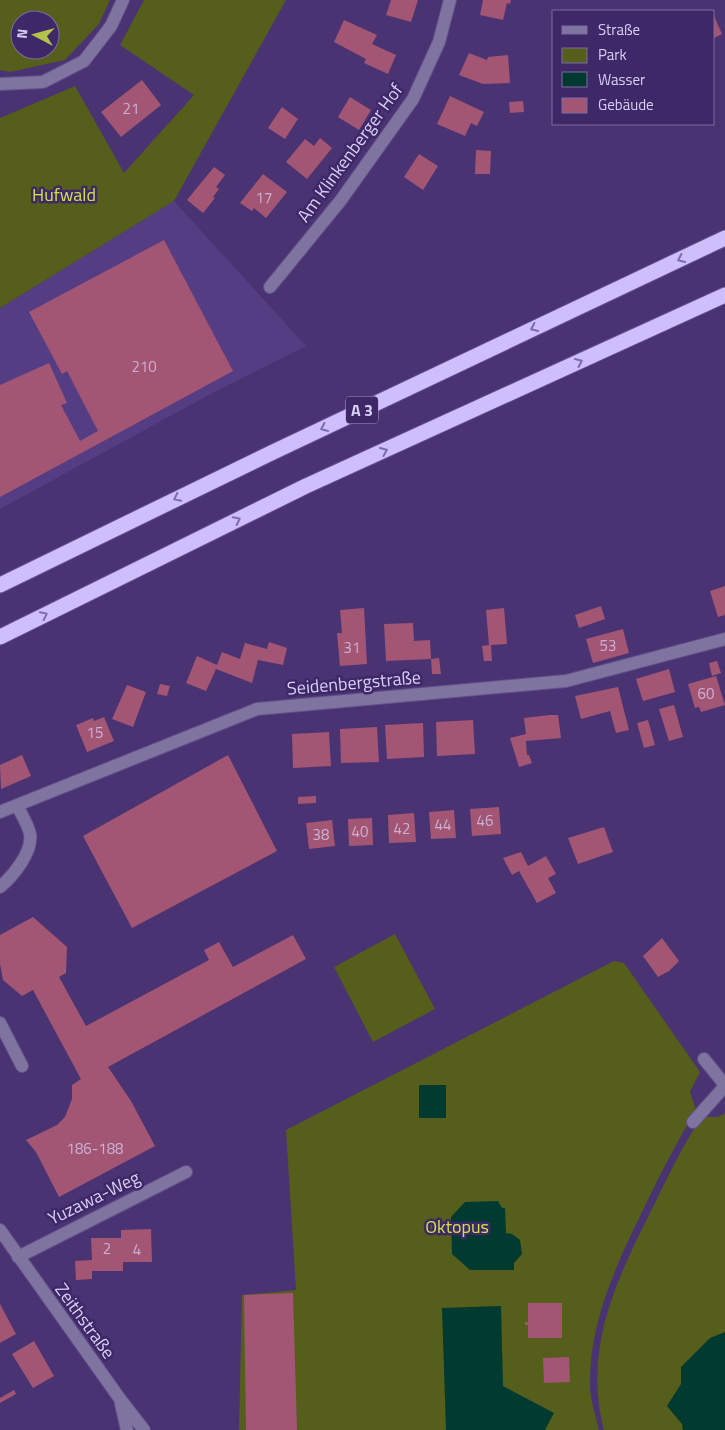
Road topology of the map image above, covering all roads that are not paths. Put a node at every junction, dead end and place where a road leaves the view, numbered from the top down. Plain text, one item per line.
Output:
1 (123, 0) edge
2 (450, 0) edge
3 (0, 84) edge
4 (725, 238) edge
5 (270, 288) dead end
6 (725, 295) edge
7 (0, 585) edge
8 (0, 636) edge
9 (725, 639) edge
10 (17, 805) junction
11 (0, 812) edge
12 (0, 887) edge
13 (0, 1023) edge
14 (704, 1059) dead end
15 (22, 1066) dead end
16 (725, 1086) edge
17 (693, 1122) dead end
18 (186, 1172) dead end
19 (0, 1230) edge
20 (18, 1257) junction
21 (120, 1399) junction
22 (127, 1430) edge
23 (144, 1430) edge

1 - 3 street
2 - 5 street, Am Klinkenberger Hof
4 -> 7 highway, A 3
8 -> 6 highway
9 - 10 street, Seidenbergstraße
10 - 11 street, Seidenbergstraße
10 - 12 street
13 - 15 street
14 - 16 street
16 - 17 street
18 - 20 street, Yuzawa-Weg
19 - 20 street, Zeithstraße
20 - 21 street, Zeithstraße
21 - 22 street
21 - 23 street, Zeithstraße

